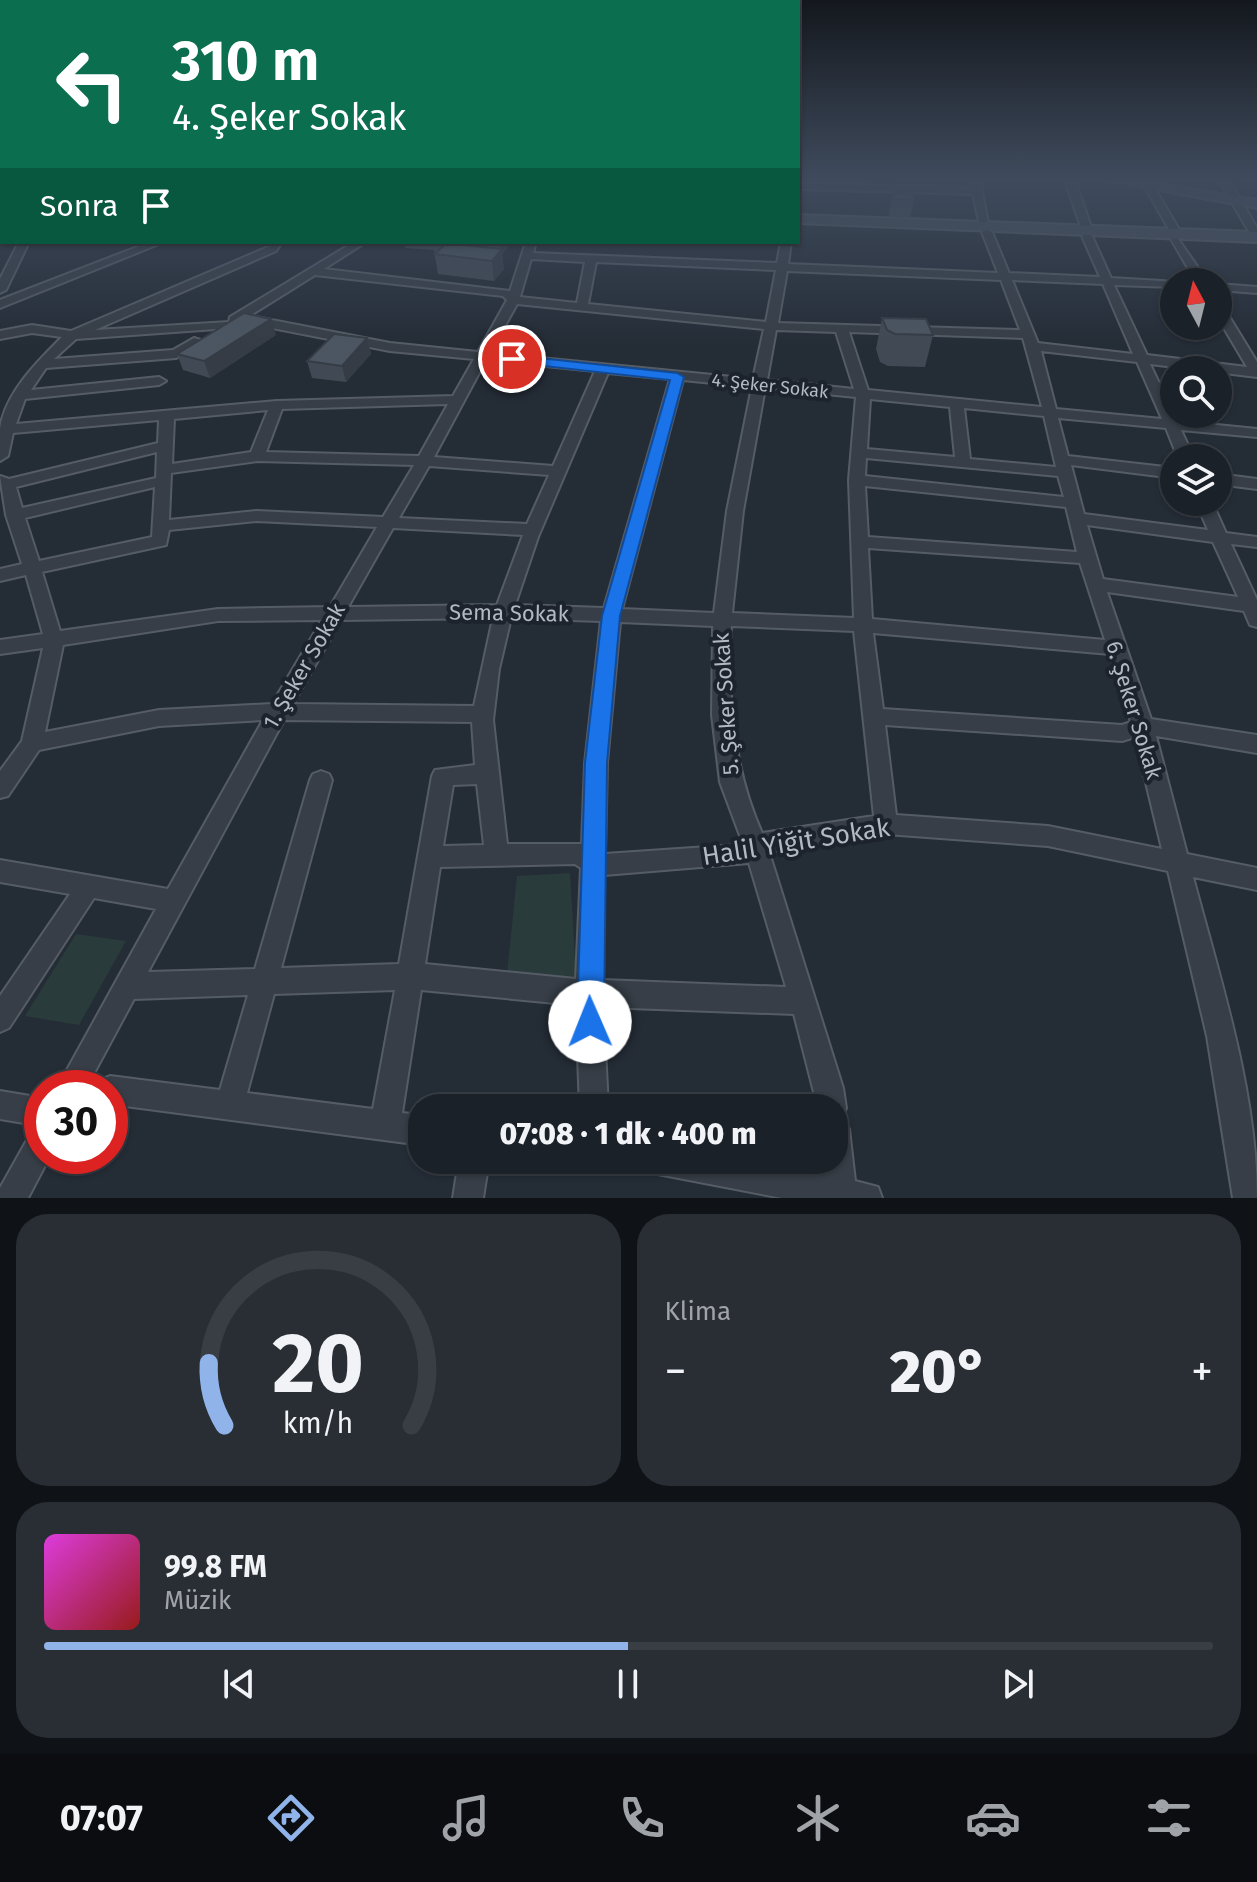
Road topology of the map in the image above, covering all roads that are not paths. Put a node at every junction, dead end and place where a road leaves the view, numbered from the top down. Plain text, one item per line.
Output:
1 (989, 236) edge
2 (1088, 236) edge
3 (1176, 236) joint
4 (1257, 239) edge
5 (154, 244) edge
6 (276, 244) edge
7 (358, 244) edge
8 (786, 244) edge
9 (22, 246) edge
10 (529, 249) edge
11 (0, 254) edge
12 (591, 260) junction
13 (783, 267) junction
14 (1194, 268) edge
15 (317, 272) junction
16 (1005, 274) junction
17 (4, 276) edge
18 (1107, 279) junction
19 (1160, 283) edge
20 (1232, 288) edge
21 (0, 290) edge
22 (1257, 290) edge
23 (513, 300) junction
24 (0, 304) edge
25 (582, 307) junction
26 (232, 321) junction
27 (771, 326) junction
28 (841, 328) junction
29 (1232, 331) edge
30 (0, 335) edge
31 (72, 335) junction
32 (1031, 340) junction
33 (481, 356) junction
34 (1144, 359) junction
35 (42, 364) junction
36 (603, 369) junction
37 (1257, 372) edge
38 (677, 377) junction
39 (159, 381) dead end
40 (758, 385) junction
41 (863, 395) junction
42 (1160, 397) edge
43 (457, 400) junction
44 (11, 405) edge
45 (277, 405) junction
46 (957, 405) junction
47 (167, 413) junction
48 (1051, 415) junction
49 (1160, 424) edge
50 (1204, 428) edge
51 (4, 429) edge
52 (1257, 433) edge
53 (165, 446) junction
54 (858, 453) junction
55 (0, 456) edge
56 (257, 456) junction
57 (424, 461) junction
58 (963, 462) junction
59 (1061, 465) junction
60 (560, 471) junction
61 (1160, 472) edge
62 (164, 476) junction
63 (857, 480) junction
64 (1232, 481) edge
65 (2, 484) edge
66 (1257, 484) edge
67 (1074, 510) junction
68 (14, 515) junction
69 (1210, 516) edge
70 (385, 523) junction
71 (534, 530) junction
72 (160, 533) junction
73 (1218, 537) junction
74 (859, 542) junction
75 (1257, 542) edge
76 (1087, 558) junction
77 (30, 569) junction
78 (0, 575) edge
79 (1095, 584) junction
80 (1255, 610) edge
81 (504, 611) junction
82 (335, 612) junction
83 (611, 616) junction
84 (720, 620) junction
85 (863, 625) junction
86 (54, 641) junction
87 (0, 647) edge
88 (1115, 648) junction
89 (279, 710) junction
90 (483, 714) junction
91 (873, 716) junction
92 (1143, 726) junction
93 (32, 743) junction
94 (1257, 744) edge
95 (487, 774) junction
96 (321, 780) dead end
97 (0, 789) edge
98 (886, 824) junction
99 (756, 844) junction
100 (497, 855) junction
101 (431, 857) junction
102 (1177, 862) junction
103 (595, 865) junction
104 (0, 871) edge
105 (1257, 879) edge
106 (89, 886) junction
107 (174, 901) junction
108 (413, 976) junction
109 (265, 982) junction
110 (128, 986) junction
111 (589, 993) junction
112 (804, 1001) junction
113 (0, 1019) edge
114 (87, 1070) edge
115 (128, 1092) edge
116 (593, 1094) edge
117 (830, 1094) edge
118 (0, 1105) edge
119 (230, 1105) junction
120 (24, 1109) edge
121 (385, 1126) junction
122 (408, 1128) edge
123 (24, 1174) edge
124 (472, 1174) edge
125 (728, 1174) edge
126 (845, 1174) edge
127 (850, 1197) edge
128 (11, 1198) edge
129 (468, 1198) edge
130 (1248, 1198) edge

1 - 16 street, 6. Şeker Sokak
2 - 18 street
3 - 4 street
3 - 14 street
5 - 24 street
6 - 31 street
7 - 15 street
8 - 13 street, 5. Şeker Sokak
9 - 11 street
9 - 17 street
10 - 12 street
10 - 23 street, 1. Şeker Sokak
12 - 13 street
12 - 25 street
13 - 16 street
13 - 27 street, 5. Şeker Sokak
15 - 23 street
15 - 26 street
16 - 18 street
16 - 32 street, 6. Şeker Sokak
17 - 21 street
18 - 19 street
18 - 34 street
20 - 22 street
23 - 25 street
23 - 33 street, 1. Şeker Sokak
25 - 27 street
26 - 31 street
26 - 33 street, 4. Şeker Sokak
26 - 35 street
27 - 28 street
27 - 40 street, 5. Şeker Sokak
28 - 32 street
28 - 41 street
29 - 37 street
30 - 31 street
31 - 35 street
32 - 34 street
32 - 48 street, 6. Şeker Sokak
33 - 36 street, 4. Şeker Sokak
33 - 43 street, 1. Şeker Sokak
34 - 37 street
34 - 42 street
35 - 44 street
36 - 38 street, 4. Şeker Sokak
36 - 60 street
38 - 40 street, 4. Şeker Sokak
38 - 83 street
39 - 44 street
40 - 41 street, 4. Şeker Sokak
40 - 84 street, 5. Şeker Sokak
41 - 46 street, 4. Şeker Sokak
41 - 54 street
43 - 45 street
43 - 57 street, 1. Şeker Sokak
44 - 51 street
45 - 47 street
45 - 56 street
46 - 48 street, 4. Şeker Sokak
46 - 58 street
47 - 51 street
47 - 53 street
48 - 49 street, 4. Şeker Sokak
48 - 59 street, 6. Şeker Sokak
50 - 52 street, 4. Şeker Sokak
51 - 55 street
53 - 62 street
53 - 65 street
54 - 58 street
54 - 63 street
56 - 57 street
56 - 62 street
57 - 60 street
57 - 70 street, 1. Şeker Sokak
58 - 59 street
59 - 61 street
59 - 67 street, 6. Şeker Sokak
60 - 71 street
62 - 68 street
62 - 72 street
63 - 67 street
63 - 74 street
64 - 66 street
65 - 68 street
67 - 73 street
67 - 76 street, 6. Şeker Sokak
68 - 77 street
69 - 73 street
70 - 71 street
70 - 72 street
70 - 82 street, 1. Şeker Sokak
71 - 81 street
72 - 77 street
73 - 75 street
73 - 80 street
74 - 76 street
74 - 85 street
76 - 79 street, 6. Şeker Sokak
77 - 78 street
77 - 86 street
79 - 80 street
79 - 88 street, 6. Şeker Sokak
81 - 82 street, Sema Sokak
81 - 83 street, Sema Sokak
81 - 90 street
82 - 86 street, Sema Sokak
82 - 89 street, 1. Şeker Sokak
83 - 84 street, Sema Sokak
83 - 103 street
84 - 85 street, Sema Sokak
84 - 99 street, 5. Şeker Sokak
85 - 88 street, Sema Sokak
85 - 91 street
86 - 87 street, Sema Sokak
86 - 93 street
88 - 92 street, 6. Şeker Sokak
89 - 90 street
89 - 93 street
89 - 107 street, 1. Şeker Sokak
90 - 95 street
91 - 92 street
91 - 98 street
92 - 94 street
92 - 102 street, 6. Şeker Sokak
93 - 97 street
95 - 100 street
95 - 101 street
96 - 109 street
98 - 99 street, Halil Yiğit Sokak
98 - 102 street, Halil Yiğit Sokak
99 - 103 street, Halil Yiğit Sokak
99 - 112 street, 5. Şeker Sokak
100 - 101 street, Halil Yiğit Sokak
100 - 103 street, Halil Yiğit Sokak
101 - 108 street
102 - 105 street, Halil Yiğit Sokak
102 - 130 street, 6. Şeker Sokak
103 - 111 street
104 - 106 street
106 - 107 street
106 - 113 street
107 - 110 street, 1. Şeker Sokak
108 - 109 street
108 - 111 street
108 - 121 street
109 - 110 street
109 - 119 street
110 - 114 street, 1. Şeker Sokak
111 - 112 street
111 - 116 street
112 - 117 street, 5. Şeker Sokak
115 - 119 street
118 - 120 street
119 - 121 street
121 - 122 street
123 - 128 street
124 - 129 street
125 - 127 street
126 - 127 street

